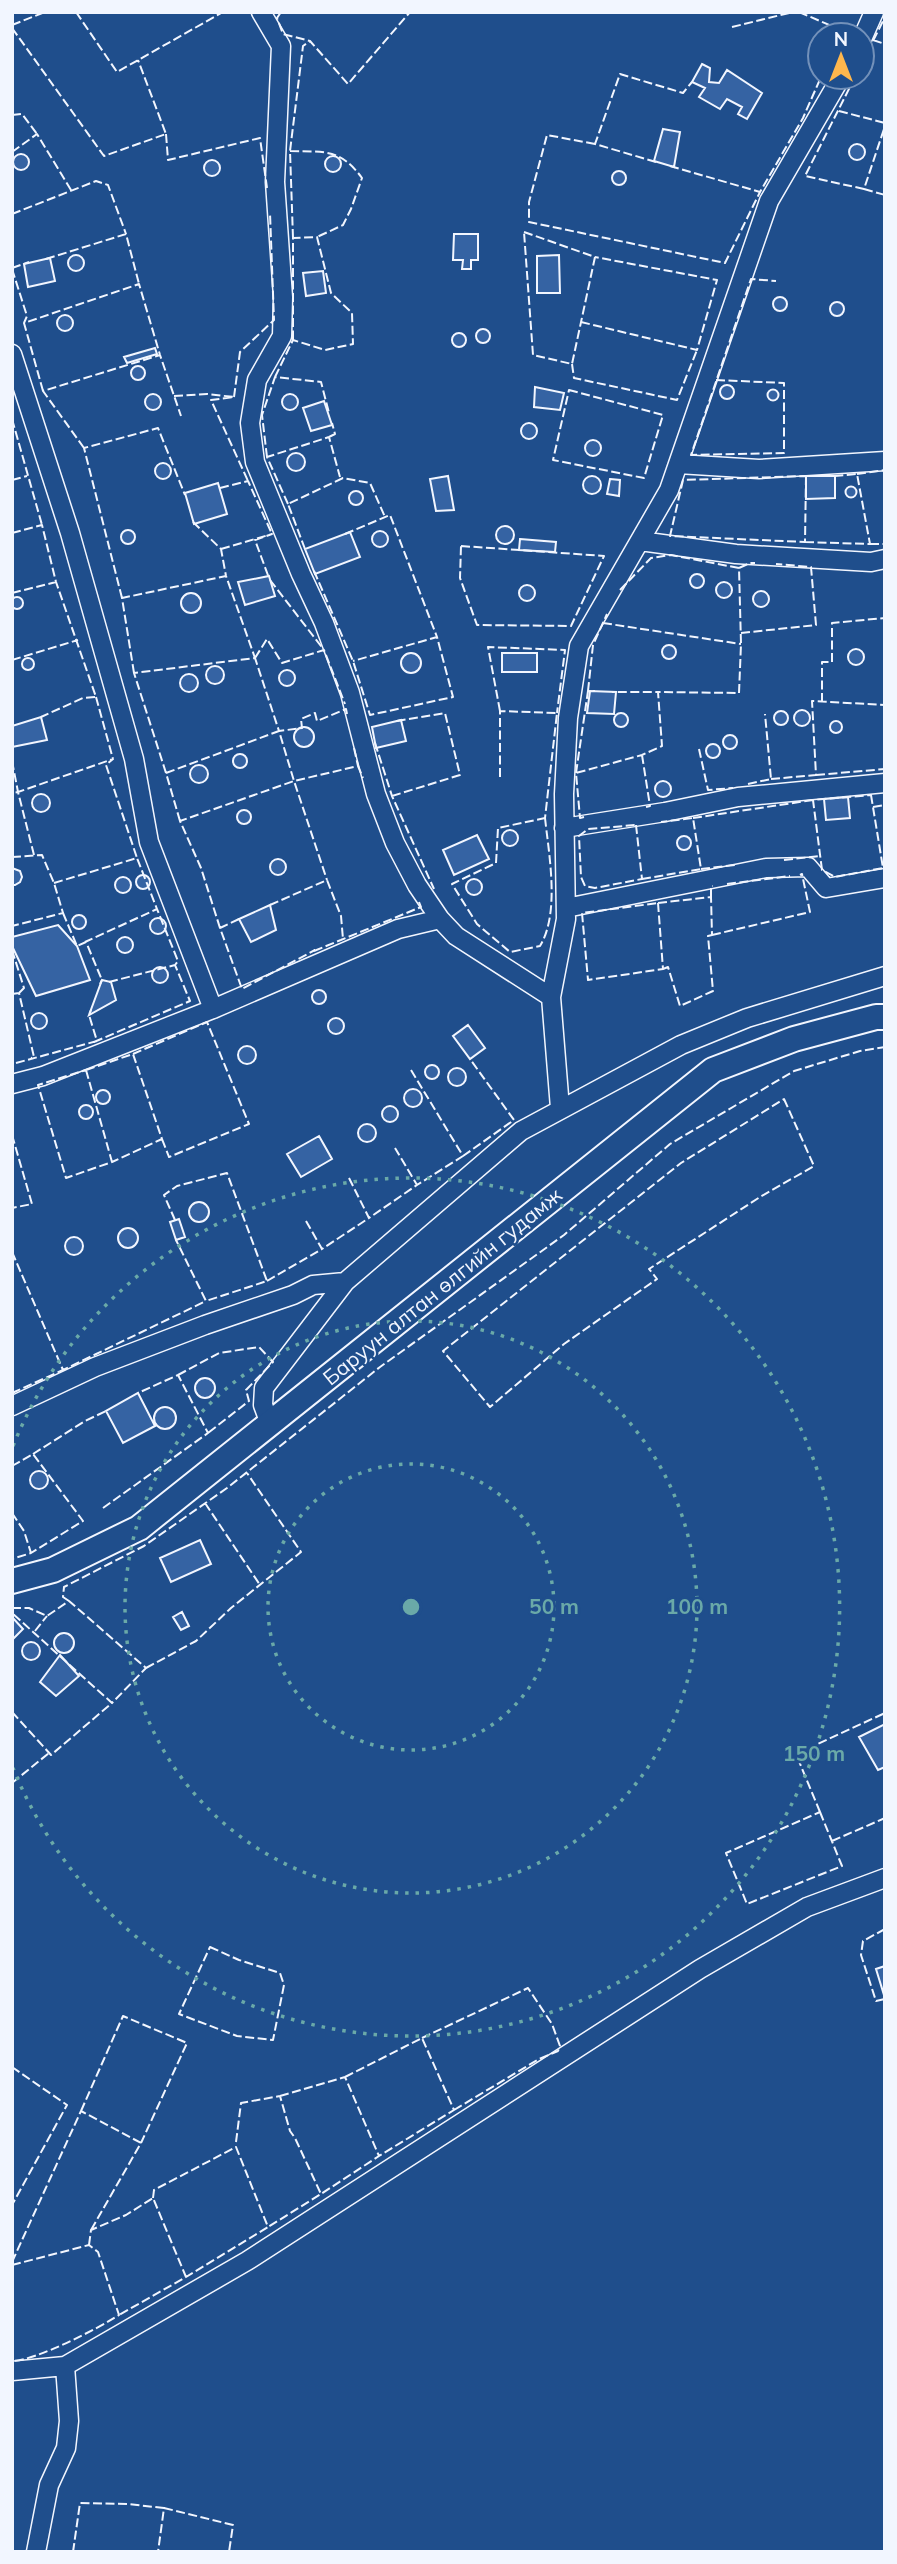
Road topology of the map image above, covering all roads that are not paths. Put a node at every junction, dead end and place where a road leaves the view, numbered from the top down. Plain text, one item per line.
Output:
1 (261, 12) edge
2 (833, 91) edge
3 (12, 354) edge
4 (885, 461) edge
5 (678, 464) junction
6 (640, 541) junction
7 (885, 559) edge
8 (885, 783) edge
9 (564, 828) junction
10 (885, 878) edge
11 (566, 908) junction
12 (440, 919) junction
13 (885, 976) edge
14 (551, 997) junction
15 (213, 1009) junction
16 (885, 1017) edge
17 (12, 1084) edge
18 (560, 1108) junction
19 (345, 1282) junction
20 (12, 1406) edge
21 (270, 1424) junction
22 (12, 1581) edge
23 (885, 1878) edge
24 (65, 2366) junction
25 (12, 2371) edge
26 (36, 2552) edge

1 - 12 street
2 - 5 street
3 - 15 street
4 - 5 street
5 - 6 street
6 - 7 street
6 - 9 street
8 - 9 street
9 - 11 street
10 - 11 street
11 - 14 street
12 - 14 street
12 - 15 street
13 - 18 street
14 - 18 street
15 - 17 street
16 - 21 main road, Баруун алтан өлгийн гудамж
18 - 19 street
19 - 20 street
19 - 21 street
21 - 22 main road, Баруун алтан өлгийн гудамж
23 - 24 street
24 - 25 street
24 - 26 street

